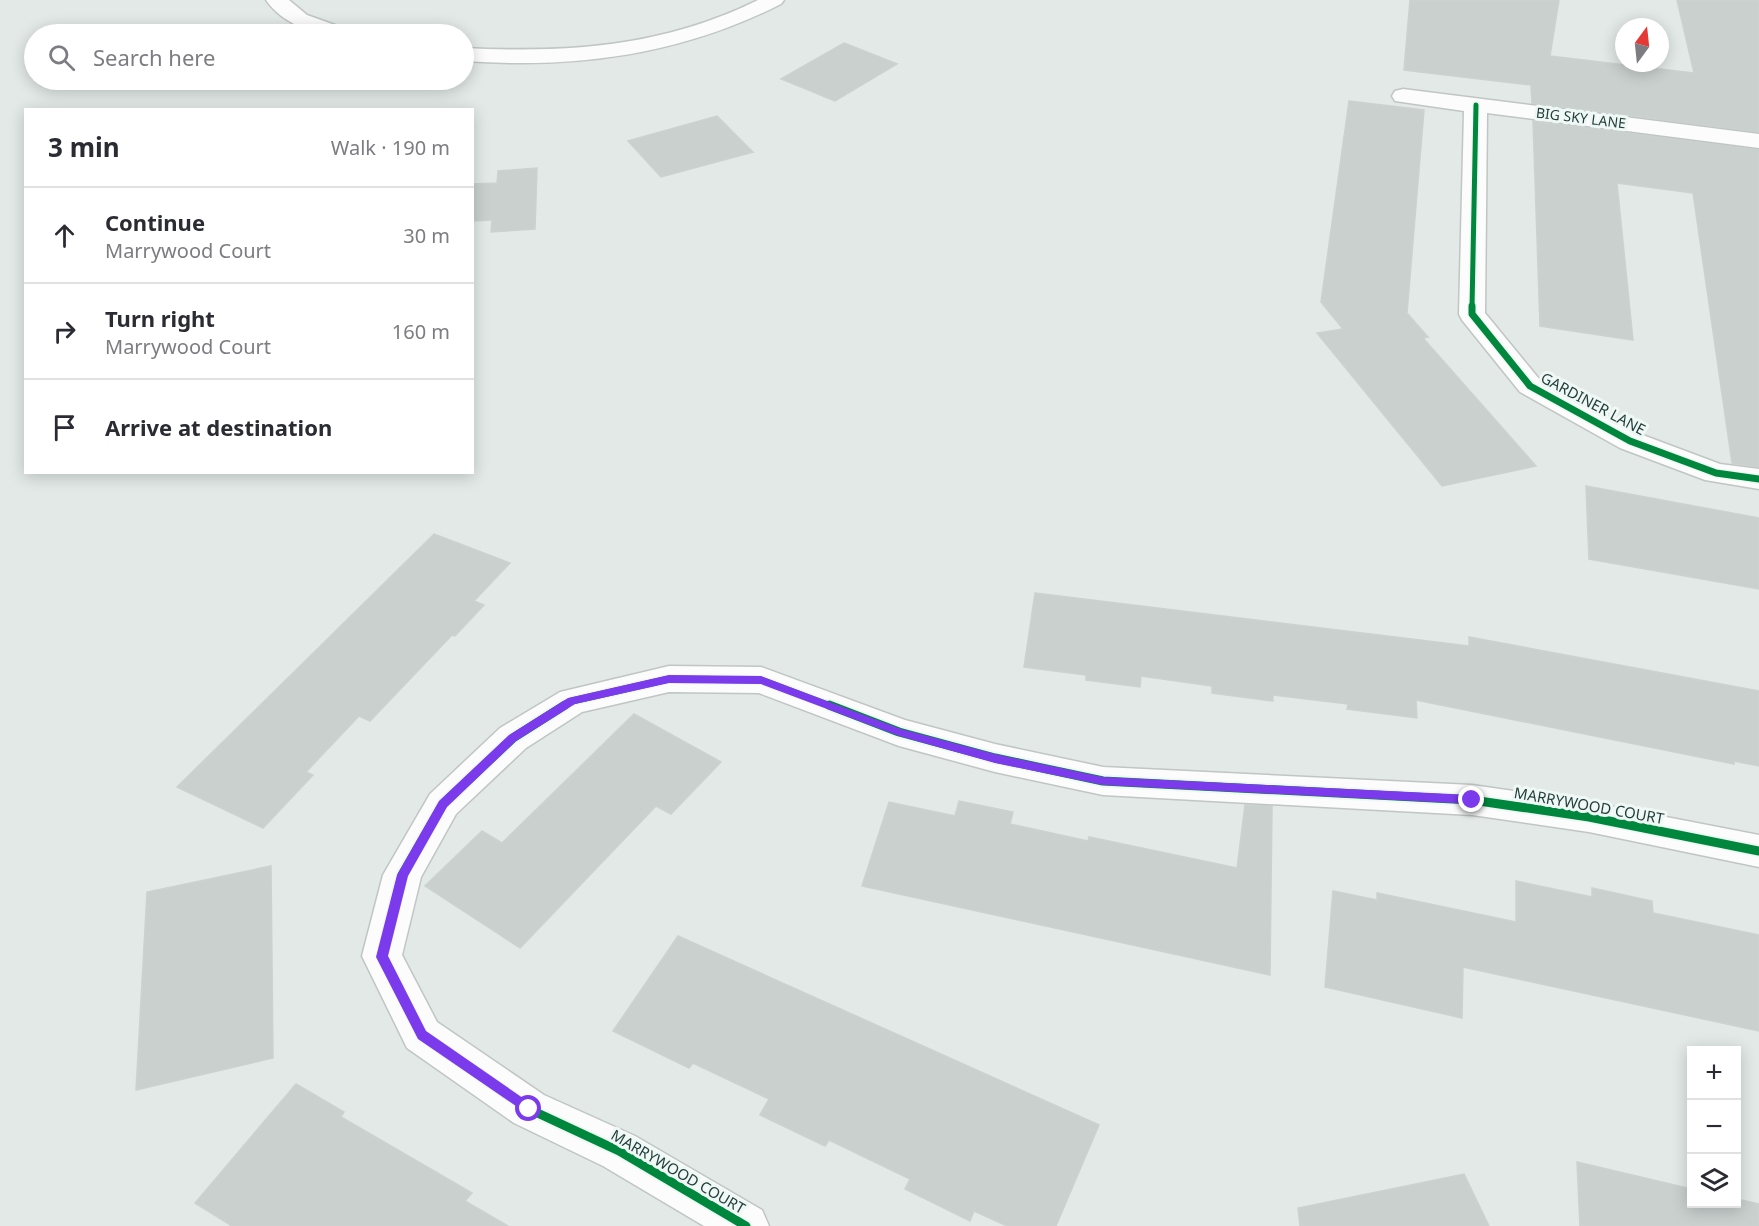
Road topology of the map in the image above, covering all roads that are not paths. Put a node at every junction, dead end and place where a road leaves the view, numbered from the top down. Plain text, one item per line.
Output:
1 (276, 0) edge
2 (774, 0) edge
3 (311, 24) edge
4 (474, 55) edge
5 (1403, 96) dead end
6 (1476, 105) junction
7 (1759, 141) edge
8 (1759, 479) edge
9 (1759, 851) edge
10 (746, 1226) edge

1 - 3 street
2 - 4 street
5 - 6 street, BIG SKY LANE
6 - 7 street, BIG SKY LANE
6 - 8 street, GARDINER LANE
9 - 10 street, MARRYWOOD COURT

